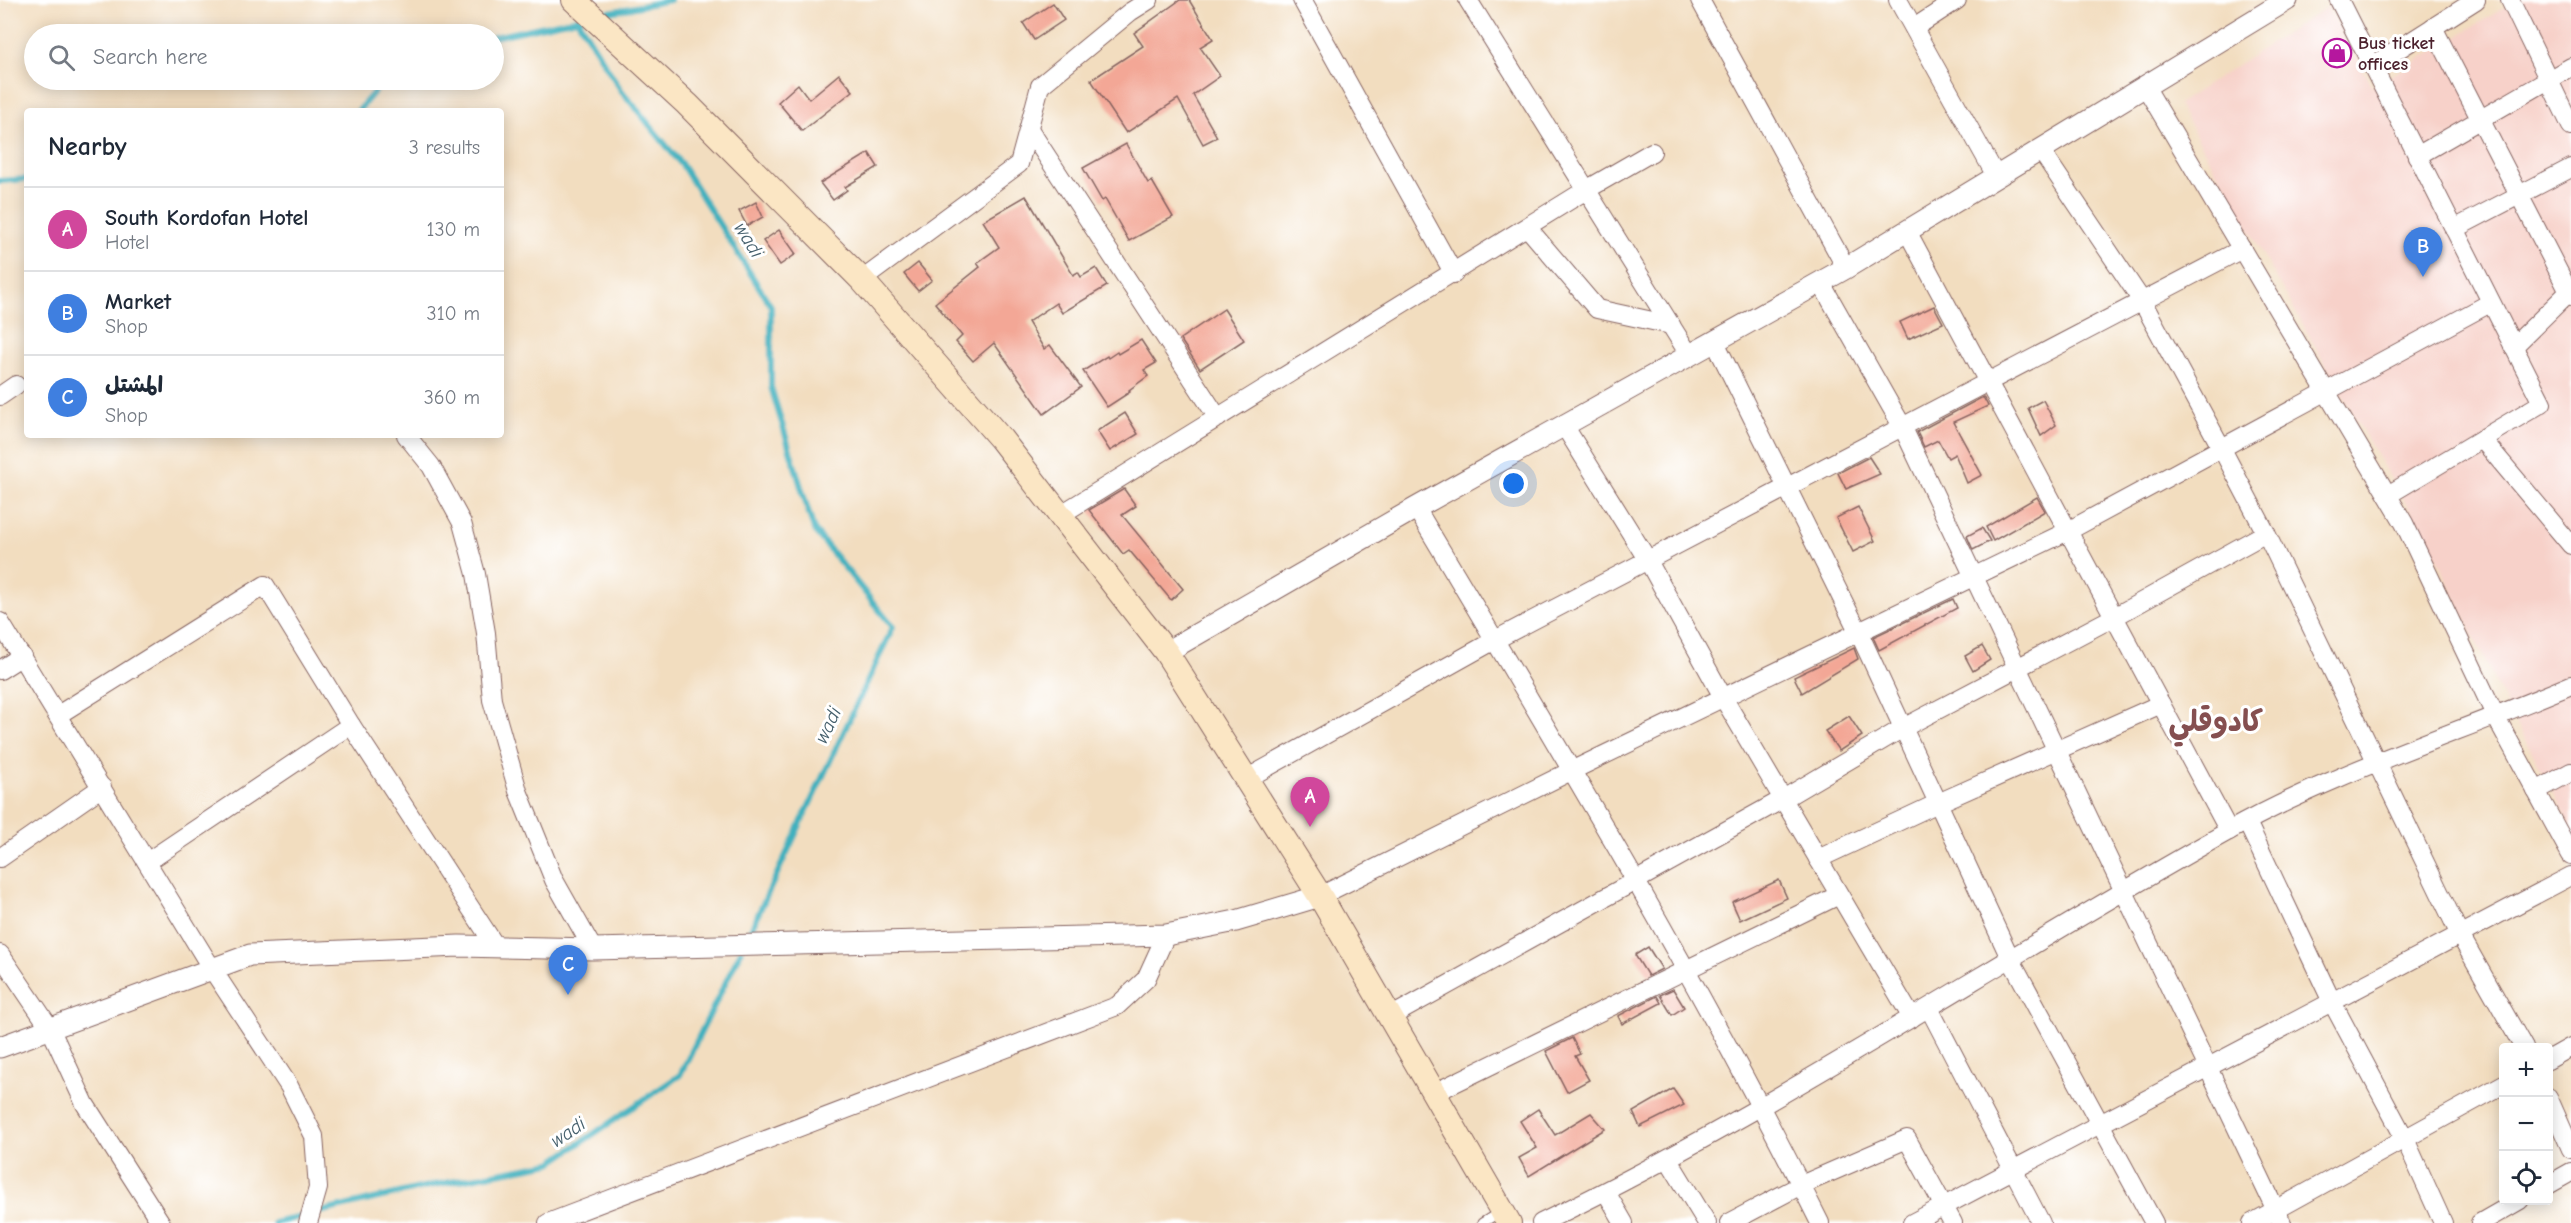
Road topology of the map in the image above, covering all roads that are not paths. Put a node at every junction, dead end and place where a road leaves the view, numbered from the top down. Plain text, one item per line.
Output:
1 (1149, 0) edge
2 (1302, 0) edge
3 (1468, 0) edge
4 (1700, 0) edge
5 (1898, 0) edge
6 (1957, 0) edge
7 (2287, 0) edge
8 (2339, 0) edge
9 (2475, 0) edge
10 (2510, 0) edge
11 (577, 3) edge
12 (2433, 27) junction
13 (1914, 28) junction
14 (2372, 66) junction
15 (2571, 67) edge
16 (2549, 79) junction
17 (2145, 86) junction
18 (2480, 119) junction
19 (2571, 126) edge
20 (1029, 129) junction
21 (2040, 149) junction
22 (1652, 152) dead end
23 (2417, 156) junction
24 (2571, 168) edge
25 (1996, 176) junction
26 (1586, 190) junction
27 (2519, 195) junction
28 (1527, 227) junction
29 (2454, 230) junction
30 (1907, 231) junction
31 (2241, 249) junction
32 (1846, 268) junction
33 (1454, 274) junction
34 (862, 279) junction
35 (1821, 282) junction
36 (2570, 292) edge
37 (2142, 300) junction
38 (2490, 303) junction
39 (1671, 325) junction
40 (1715, 342) junction
41 (2513, 347) junction
42 (1690, 356) junction
43 (1988, 381) junction
44 (16, 385) dead end
45 (2327, 393) junction
46 (0, 396) edge
47 (1218, 418) junction
48 (1902, 426) junction
49 (1565, 427) junction
50 (408, 438) edge
51 (2482, 439) junction
52 (2222, 449) junction
53 (1786, 486) junction
54 (2388, 495) junction
55 (1416, 508) junction
56 (1060, 515) junction
57 (2068, 531) junction
58 (2266, 533) junction
59 (2571, 545) edge
60 (1647, 559) junction
61 (1973, 577) junction
62 (2114, 617) junction
63 (0, 622) edge
64 (1859, 633) junction
65 (1495, 640) junction
66 (1166, 652) junction
67 (22, 656) junction
68 (2017, 669) junction
69 (0, 670) edge
70 (2571, 685) edge
71 (1724, 699) junction
72 (2161, 704) junction
73 (58, 716) junction
74 (2496, 717) junction
75 (351, 725) junction
76 (1903, 728) junction
77 (2057, 752) junction
78 (2374, 762) junction
79 (1573, 770) junction
80 (2571, 772) edge
81 (1246, 779) junction
82 (102, 788) junction
83 (2536, 791) junction
84 (1783, 799) junction
85 (1938, 803) junction
86 (2247, 822) junction
87 (2229, 831) junction
88 (2571, 854) edge
89 (0, 858) edge
90 (1818, 859) junction
91 (147, 862) junction
92 (2571, 876) edge
93 (1635, 881) junction
94 (2124, 893) junction
95 (1839, 895) junction
96 (1320, 896) junction
97 (1166, 935) junction
98 (2460, 935) junction
99 (496, 947) junction
100 (593, 949) junction
101 (0, 954) edge
102 (2011, 960) junction
103 (212, 969) junction
104 (1685, 969) junction
105 (2332, 1002) junction
106 (1929, 1008) junction
107 (1390, 1017) junction
108 (1912, 1018) junction
109 (50, 1028) junction
110 (2522, 1043) edge
111 (0, 1047) edge
112 (2571, 1047) edge
113 (2553, 1057) edge
114 (2209, 1066) junction
115 (2499, 1087) edge
116 (1434, 1093) junction
117 (1761, 1106) junction
118 (2553, 1108) edge
119 (2100, 1124) junction
120 (2405, 1139) junction
121 (2571, 1149) edge
122 (1668, 1159) junction
123 (2014, 1170) junction
124 (2571, 1172) edge
125 (2553, 1182) edge
126 (1801, 1185) junction
127 (1606, 1192) junction
128 (1945, 1205) junction
129 (2511, 1205) edge
130 (2279, 1216) edge
131 (1497, 1219) edge
132 (161, 1223) edge
133 (308, 1223) edge
134 (548, 1223) edge
135 (1541, 1223) edge
136 (1624, 1223) edge
137 (1707, 1223) edge
138 (1729, 1223) edge
139 (1820, 1223) edge
140 (1912, 1223) edge
141 (1953, 1223) edge
142 (2041, 1223) edge
143 (2154, 1223) edge
144 (2252, 1223) edge
145 (2443, 1223) edge
146 (2480, 1223) edge

1 - 20 street
2 - 33 street
3 - 26 street
4 - 32 street
5 - 13 street
6 - 13 street
7 - 17 street
8 - 14 street
9 - 12 street
10 - 16 street
11 - 34 main road
12 - 14 street
12 - 18 street
13 - 25 street
14 - 23 street
15 - 16 street
16 - 18 street
16 - 19 street
17 - 21 street
17 - 31 street
18 - 23 street
18 - 27 street
20 - 34 street
20 - 47 street
21 - 25 street
21 - 37 street
22 - 26 street
23 - 29 street
24 - 27 street
25 - 30 street
26 - 28 street
26 - 39 street
27 - 29 street
27 - 36 street
28 - 33 street
28 - 39 street
29 - 38 street
30 - 32 street
30 - 43 street
31 - 37 street
31 - 45 street
32 - 35 street
33 - 47 street
34 - 56 main road
35 - 40 street
35 - 48 street
36 - 41 street
37 - 43 street
37 - 52 street
38 - 41 street
38 - 45 street
39 - 42 street
40 - 42 street
40 - 53 street
41 - 51 street
42 - 49 street
43 - 48 street
43 - 57 street
44 - 46 street
45 - 52 street
45 - 54 street
47 - 56 street
48 - 53 street
48 - 61 street
49 - 55 street
49 - 60 street
50 - 100 street
51 - 54 street
51 - 59 street
52 - 57 street
52 - 58 street
53 - 60 street
53 - 64 street
54 - 74 street
55 - 65 street
55 - 66 street
56 - 66 main road
57 - 61 street
57 - 62 street
58 - 62 street
58 - 78 street
60 - 65 street
60 - 71 street
61 - 64 street
61 - 68 street
62 - 68 street
62 - 72 street
63 - 67 street
64 - 71 street
64 - 76 street
65 - 79 street
65 - 81 street
66 - 81 main road
67 - 69 street
67 - 73 street
68 - 76 street
68 - 77 street
70 - 74 street
71 - 79 street
71 - 84 street
72 - 77 street
72 - 87 street
73 - 75 street
73 - 82 street
74 - 78 street
74 - 83 street
75 - 91 street
75 - 99 street
76 - 84 street
76 - 85 street
77 - 85 street
77 - 94 street
78 - 86 street
78 - 98 street
79 - 93 street
79 - 96 street
80 - 83 street
81 - 96 main road
82 - 89 street
82 - 91 street
83 - 88 street
84 - 90 street
84 - 93 street
85 - 90 street
85 - 102 street
86 - 87 street
86 - 105 street
87 - 94 street
90 - 95 street
91 - 103 street
92 - 98 street
93 - 104 street
93 - 107 street
94 - 102 street
94 - 114 street
95 - 104 street
95 - 108 street
96 - 97 street
96 - 107 main road
97 - 100 street
97 - 134 street
98 - 105 street
98 - 110 street
99 - 100 street
99 - 103 street
101 - 109 street
102 - 106 street
102 - 119 street
103 - 109 street
103 - 133 street
104 - 116 street
104 - 117 street
105 - 114 street
105 - 120 street
106 - 108 street
106 - 123 street
107 - 116 main road
108 - 117 street
109 - 111 street
109 - 132 street
112 - 113 street
114 - 119 street
114 - 130 street
115 - 120 street
116 - 131 main road
117 - 122 street
117 - 126 street
118 - 121 street
119 - 123 street
119 - 143 street
120 - 130 street
120 - 145 street
122 - 127 street
122 - 137 street
123 - 128 street
123 - 142 street
124 - 125 street
126 - 128 street
126 - 138 street
126 - 139 street
127 - 135 street
127 - 136 street
128 - 140 street
128 - 141 street
129 - 146 street
130 - 144 street

